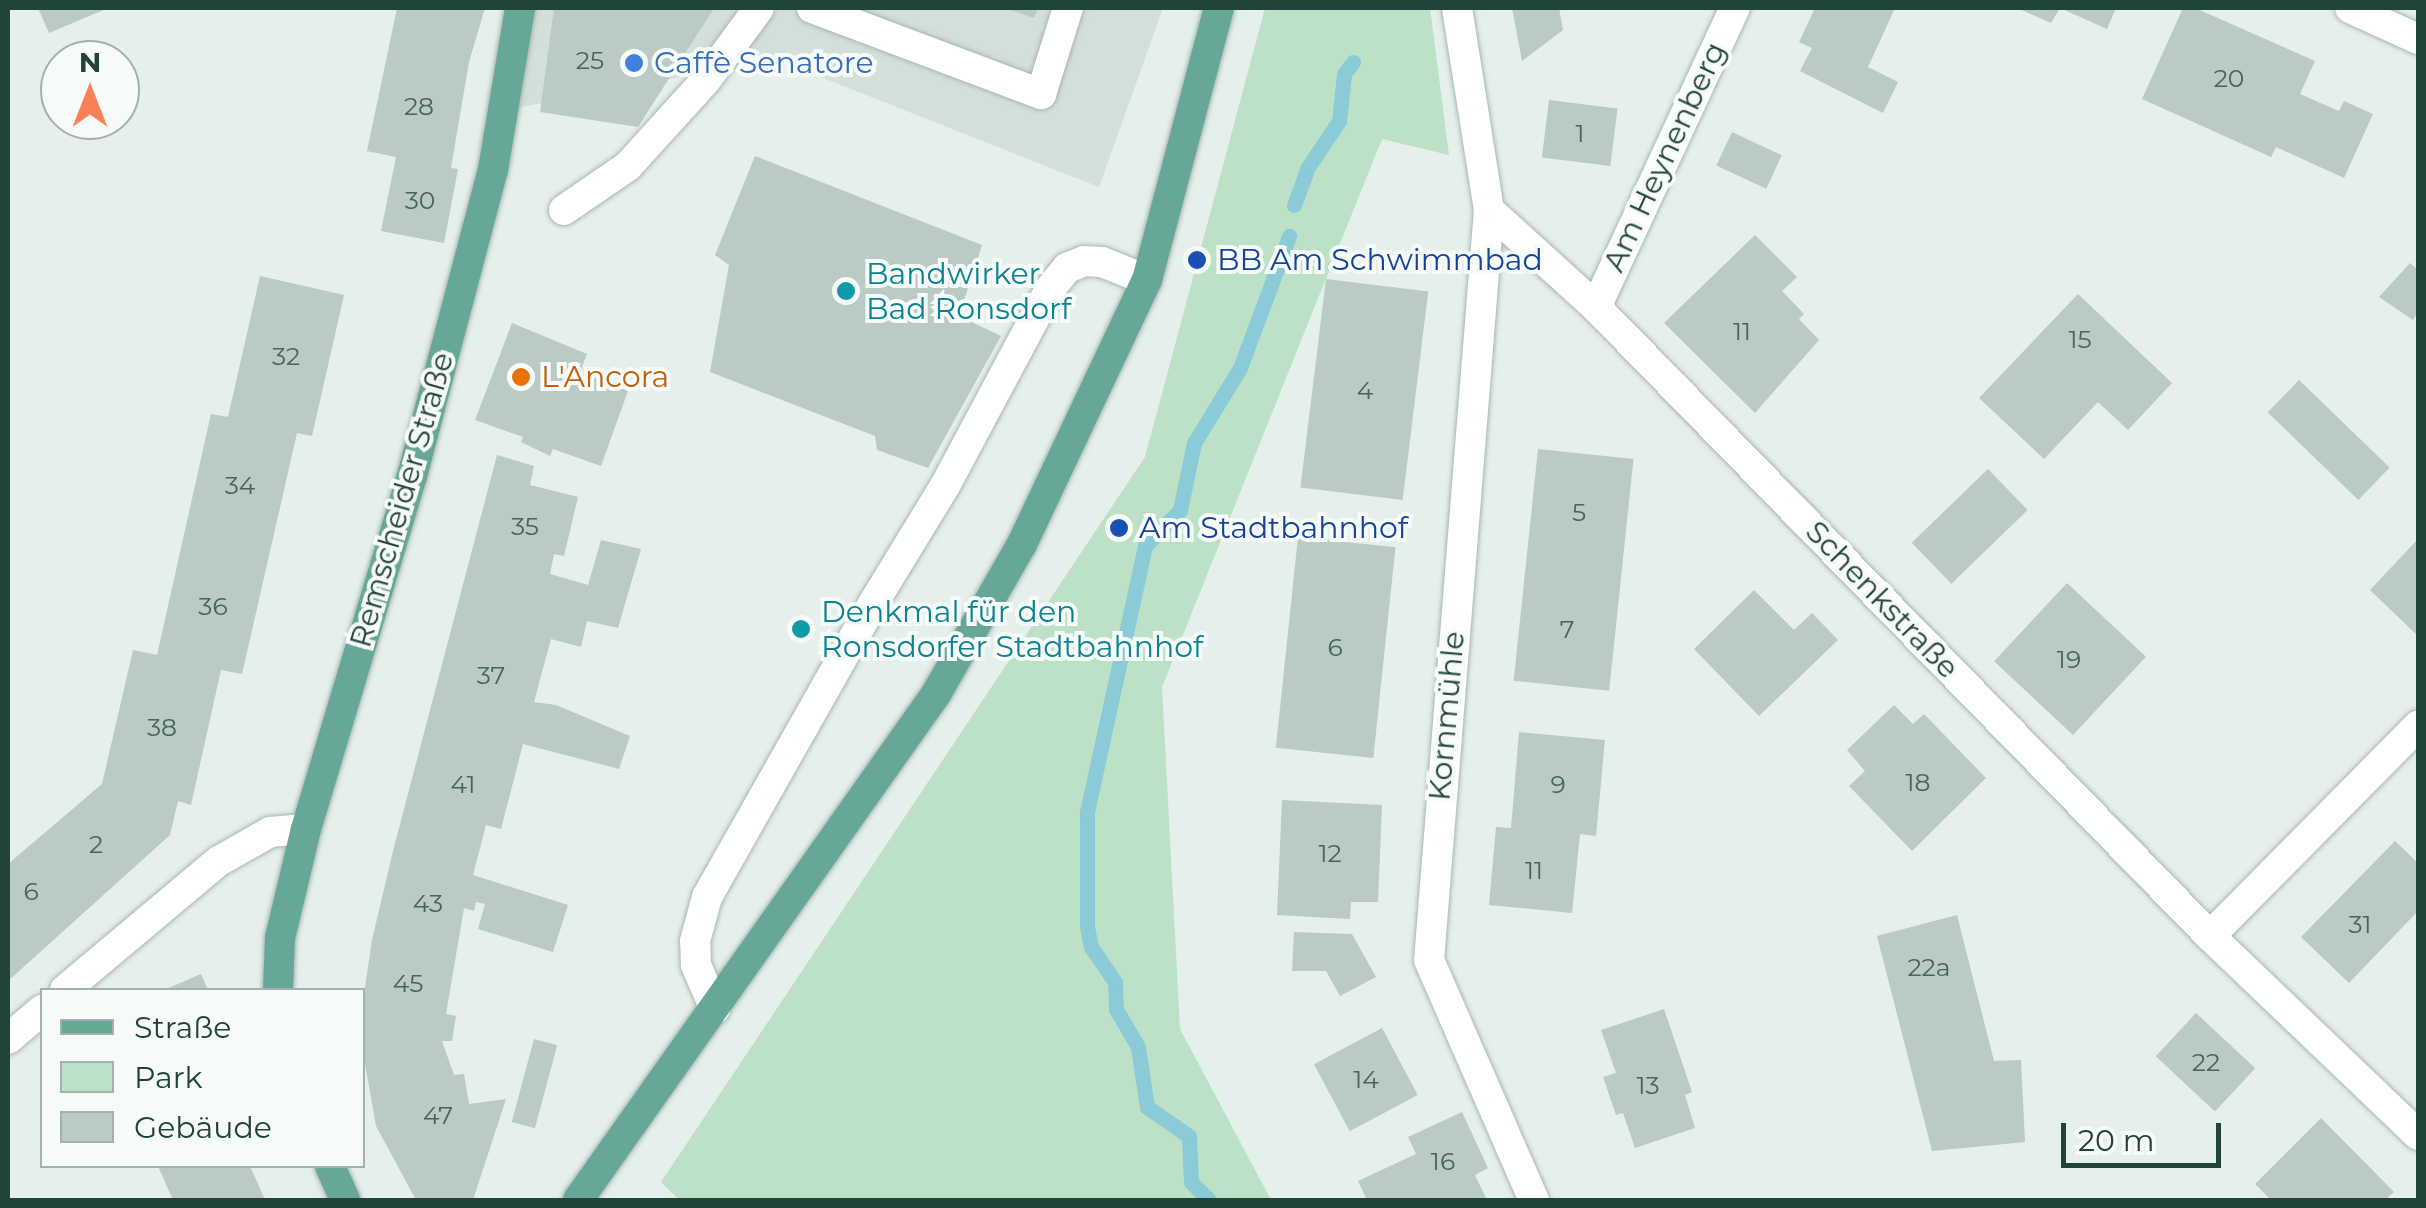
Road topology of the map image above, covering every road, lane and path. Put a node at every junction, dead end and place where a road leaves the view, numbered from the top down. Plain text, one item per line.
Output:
1 (520, 8) edge
2 (760, 8) edge
3 (812, 8) edge
4 (1068, 8) edge
5 (1219, 8) edge
6 (1457, 8) edge
7 (1735, 8) edge
8 (2350, 8) edge
9 (2418, 39) edge
10 (564, 210) dead end
11 (1488, 210) junction
12 (1148, 280) junction
13 (1596, 307) junction
14 (2418, 726) edge
15 (306, 829) junction
16 (2210, 936) junction
17 (67, 988) edge
18 (278, 988) edge
19 (715, 1009) junction
20 (40, 1012) edge
21 (8, 1039) edge
22 (2418, 1135) edge
23 (331, 1168) edge
24 (345, 1200) edge
25 (578, 1200) edge
26 (1534, 1200) edge

1 - 15 main road, Remscheider Straße
2 - 10 street
3 - 4 street
5 - 12 main road
6 - 11 street
7 - 13 street, Am Heynenberg
8 - 9 street
11 - 13 street, Schenkstraße
11 - 26 street, Kornmühle
12 - 19 main road
12 - 19 street
13 - 16 street, Schenkstraße
14 - 16 street
15 - 17 street
15 - 18 main road, Remscheider Straße
16 - 22 street, Schenkstraße
19 - 25 main road
20 - 21 street
23 - 24 main road

